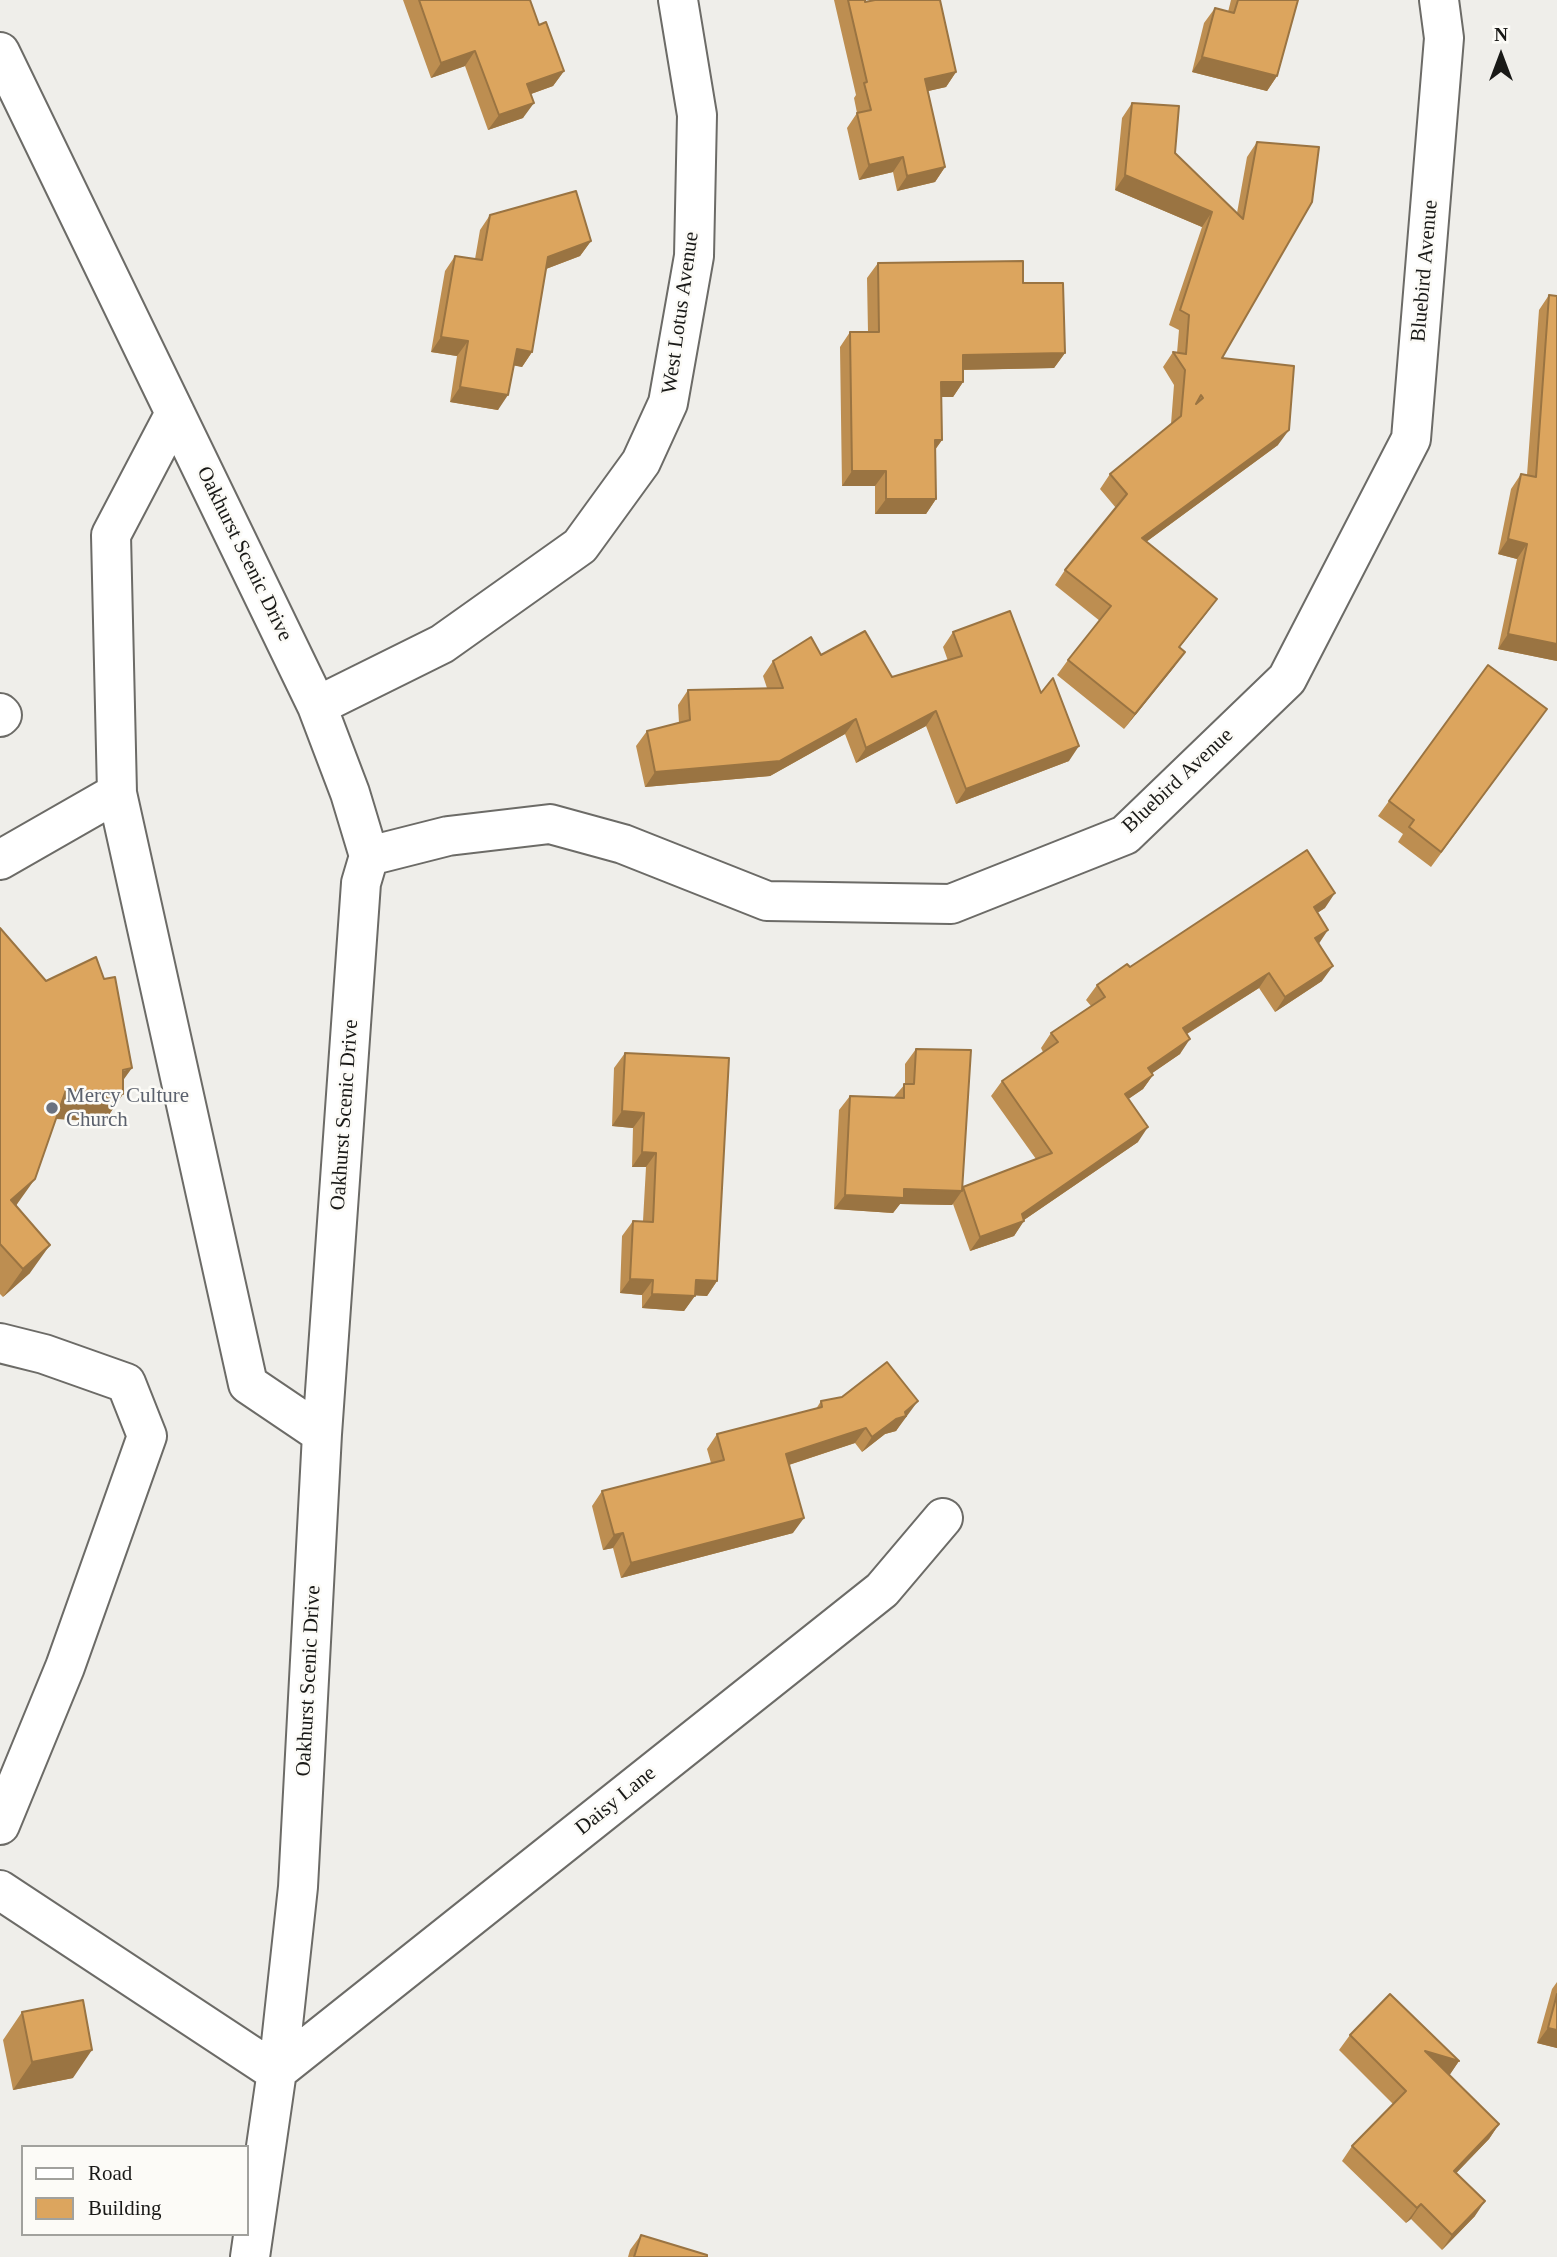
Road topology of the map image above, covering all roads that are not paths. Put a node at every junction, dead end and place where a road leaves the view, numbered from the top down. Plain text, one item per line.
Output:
1 (677, 0) edge
2 (1439, 0) edge
3 (0, 52) edge
4 (175, 413) junction
5 (317, 706) junction
6 (117, 793) junction
7 (369, 856) junction
8 (0, 860) edge
9 (0, 1343) edge
10 (323, 1434) junction
11 (943, 1518) dead end
12 (2, 1810) edge
13 (0, 1890) edge
14 (276, 2072) junction
15 (250, 2257) edge

1 - 5 street, West Lotus Avenue
2 - 7 street, Bluebird Avenue
3 - 4 street, Oakhurst Scenic Drive
4 - 5 street, Oakhurst Scenic Drive
4 - 6 street
5 - 7 street, Oakhurst Scenic Drive
6 - 8 street
6 - 10 street
7 - 10 street, Oakhurst Scenic Drive
9 - 12 street
10 - 14 street, Oakhurst Scenic Drive
11 - 14 street, Daisy Lane
13 - 14 street
14 - 15 street, Oakhurst Scenic Drive

